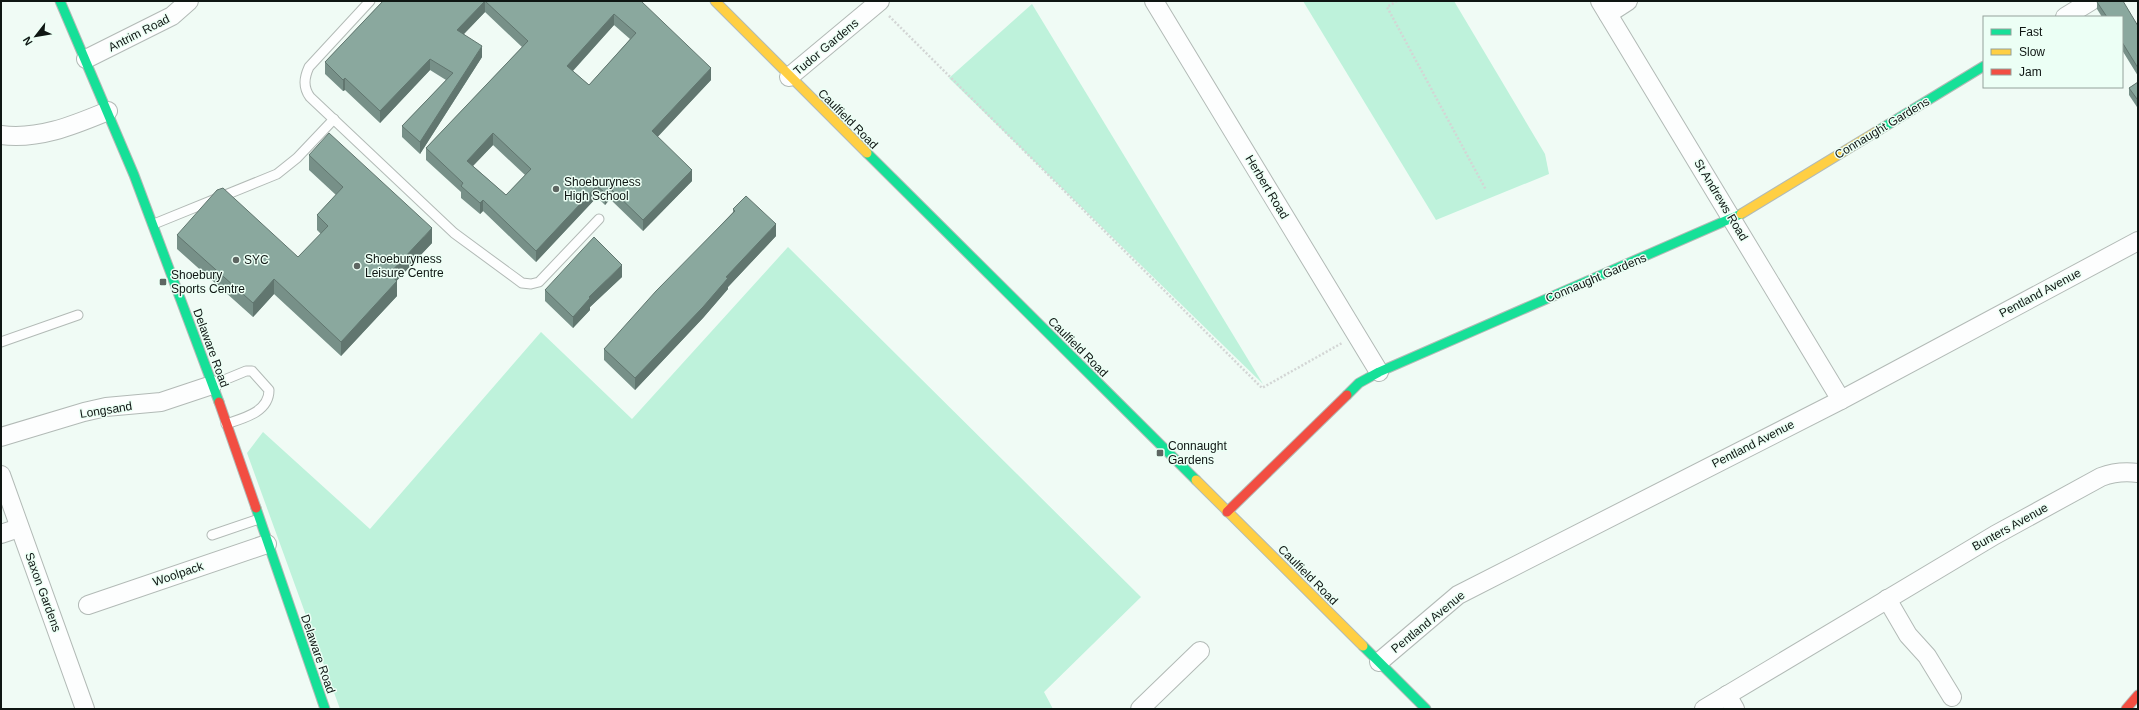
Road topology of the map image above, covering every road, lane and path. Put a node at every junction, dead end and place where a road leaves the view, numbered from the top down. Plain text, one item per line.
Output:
1 (60, 1) edge
2 (189, 1) edge
3 (370, 1) edge
4 (715, 1) edge
5 (1154, 1) edge
6 (1397, 1) edge
7 (1628, 1) edge
8 (2091, 1) edge
9 (879, 2) edge
10 (1604, 7) edge
11 (2067, 16) edge
12 (86, 59) junction
13 (1983, 67) edge
14 (789, 77) junction
15 (108, 111) junction
16 (334, 119) junction
17 (1, 135) edge
18 (1486, 190) dead end
19 (599, 219) dead end
20 (1732, 219) junction
21 (152, 225) junction
22 (2138, 241) edge
23 (78, 315) dead end
24 (1356, 334) junction
25 (1, 342) edge
26 (1379, 372) junction
27 (212, 385) junction
28 (1841, 400) junction
29 (226, 424) junction
30 (1, 437) edge
31 (2138, 473) edge
32 (1, 475) edge
33 (1228, 512) junction
34 (258, 519) junction
35 (19, 528) junction
36 (1, 534) edge
37 (212, 535) dead end
38 (268, 544) junction
39 (1887, 599) junction
40 (88, 605) dead end
41 (1200, 651) dead end
42 (1379, 662) junction
43 (2138, 695) edge
44 (1952, 697) dead end
45 (1731, 702) edge
46 (1149, 706) edge
47 (82, 708) edge
48 (325, 709) edge
49 (1426, 709) edge
50 (1704, 709) edge
51 (2126, 709) edge

1 - 12 street, Delaware Road
2 - 12 street, Antrim Road
3 - 16 lane
4 - 14 street, Caulfield Road
5 - 24 street, Herbert Road
6 - 18 path
7 - 10 street
8 - 11 street
9 - 14 street, Tudor Gardens
9 - 24 path
10 - 20 street, St Andrews Road
12 - 15 street, Delaware Road
13 - 20 street, Connaught Gardens
14 - 33 street, Caulfield Road
15 - 17 street
15 - 21 street, Delaware Road
16 - 19 lane
16 - 21 lane
20 - 26 street, Connaught Gardens
20 - 28 street, St Andrews Road
21 - 27 street, Delaware Road
22 - 28 street, Pentland Avenue
23 - 25 lane
24 - 26 street, Herbert Road
26 - 33 street, Connaught Gardens
27 - 29 street, Delaware Road
27 - 29 lane
27 - 30 street, Longsand
28 - 42 street, Pentland Avenue
29 - 34 street, Delaware Road
31 - 39 street, Bunters Avenue
32 - 35 street, Saxon Gardens
33 - 42 street, Caulfield Road
34 - 37 lane
34 - 38 street, Delaware Road
35 - 36 street
35 - 47 street, Saxon Gardens
38 - 40 street, Woolpack
38 - 48 street, Delaware Road
39 - 44 street
39 - 45 street, Bunters Avenue
41 - 46 street
42 - 49 street, Caulfield Road
43 - 51 street
45 - 50 street, Bunters Avenue

